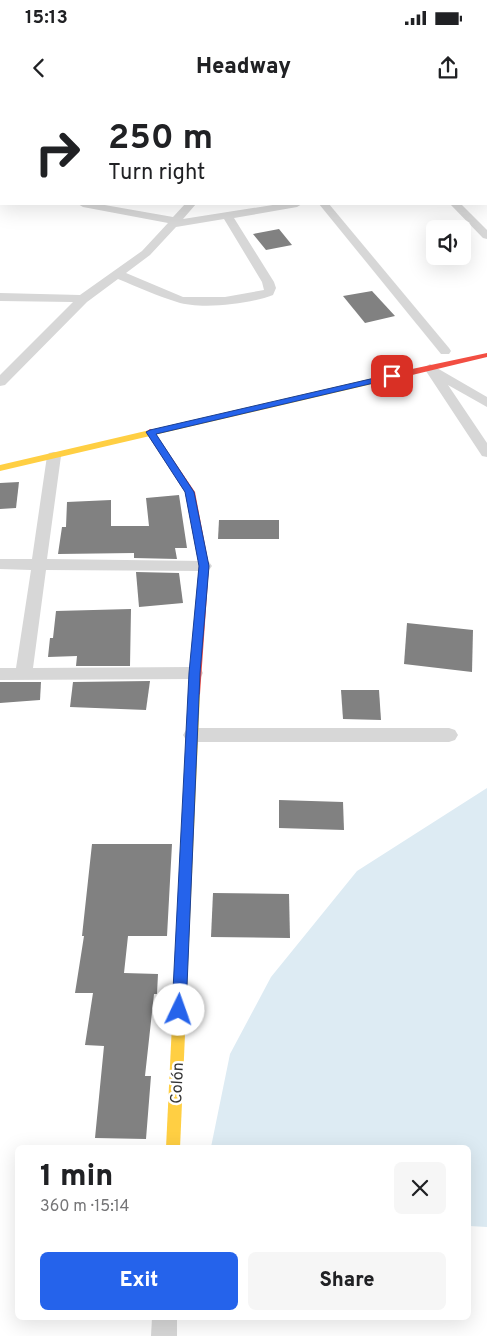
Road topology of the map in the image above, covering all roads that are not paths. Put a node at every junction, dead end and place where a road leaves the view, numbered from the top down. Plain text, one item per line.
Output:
1 (84, 205) edge
2 (190, 205) edge
3 (291, 205) edge
4 (325, 205) edge
5 (456, 205) edge
6 (227, 215) junction
7 (175, 222) junction
8 (487, 236) edge
9 (117, 274) junction
10 (0, 297) edge
11 (82, 299) junction
12 (445, 351) dead end
13 (487, 355) edge
14 (430, 368) junction
15 (0, 382) edge
16 (487, 403) edge
17 (150, 432) junction
18 (487, 453) edge
19 (54, 456) junction
20 (0, 468) edge
21 (39, 563) junction
22 (0, 564) edge
23 (204, 566) junction
24 (24, 673) junction
25 (194, 673) junction
26 (0, 674) edge
27 (192, 735) junction
28 (448, 735) dead end
29 (172, 1145) edge
30 (165, 1320) edge
31 (164, 1336) edge

1 - 7 street
2 - 7 street
3 - 6 street
4 - 12 street
5 - 8 street
6 - 7 street
6 - 9 street
7 - 9 street
9 - 11 street
10 - 11 street
11 - 15 street
13 - 14 street
14 - 16 street
14 - 17 street
14 - 18 street
17 - 19 street
17 - 23 street, Colón
19 - 20 street
19 - 21 street
21 - 22 street
21 - 23 street
21 - 24 street
23 - 25 street, Colón
24 - 25 street
24 - 26 street
25 - 27 street, Colón
27 - 28 street
27 - 29 street, Colón
30 - 31 street

